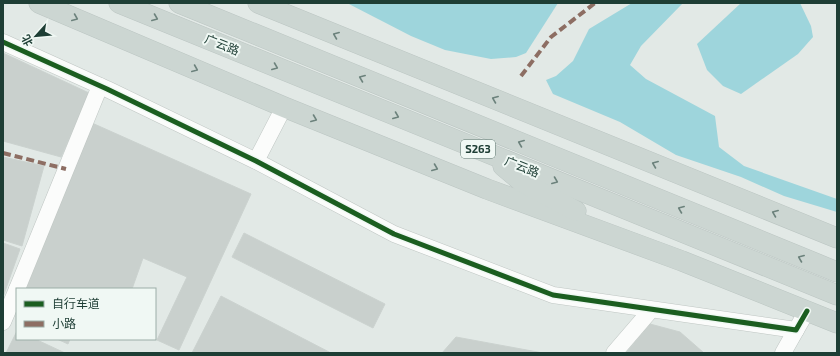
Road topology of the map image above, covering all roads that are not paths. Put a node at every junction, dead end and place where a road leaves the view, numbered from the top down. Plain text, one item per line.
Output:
1 (39, 3) edge
2 (119, 3) edge
3 (179, 3) edge
4 (258, 3) edge
5 (3, 42) edge
6 (100, 86) junction
7 (284, 107) junction
8 (487, 153) junction
9 (256, 161) junction
10 (602, 231) junction
11 (837, 238) edge
12 (837, 272) edge
13 (17, 288) edge
14 (16, 291) edge
15 (837, 295) edge
16 (651, 310) junction
17 (807, 311) junction
18 (3, 322) edge
19 (837, 323) edge
20 (796, 330) junction
21 (614, 353) edge
22 (783, 353) edge

1 -> 7 main road
2 -> 8 main road, 广云路 / S263
12 -> 3 main road, 广云路 / S263
11 -> 4 main road
5 - 6 street
6 - 9 street
6 - 13 street
7 - 9 street
7 -> 10 main road
8 - 10 main road
8 -> 15 main road, 广云路 / S263
9 - 16 street
10 - 17 main road
14 - 18 street
16 - 20 street
16 - 21 street
17 - 19 main road
17 - 20 street
20 - 22 street

